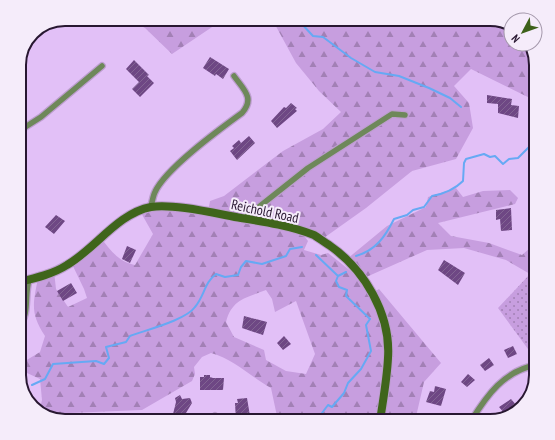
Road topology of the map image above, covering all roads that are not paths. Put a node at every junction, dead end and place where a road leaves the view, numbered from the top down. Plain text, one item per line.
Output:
1 (102, 66) dead end
2 (234, 76) dead end
3 (405, 115) dead end
4 (26, 127) edge
5 (151, 207) junction
6 (245, 218) junction
7 (29, 280) junction
8 (26, 281) edge
9 (26, 309) edge
10 (529, 368) edge
11 (381, 414) edge
12 (475, 414) edge

1 - 4 street
2 - 5 street
3 - 6 street
5 - 6 street, Reichold Road
5 - 7 street, Reichold Road
6 - 11 street, Reichold Road
7 - 8 street, Reichold Road
7 - 9 street
10 - 12 street

